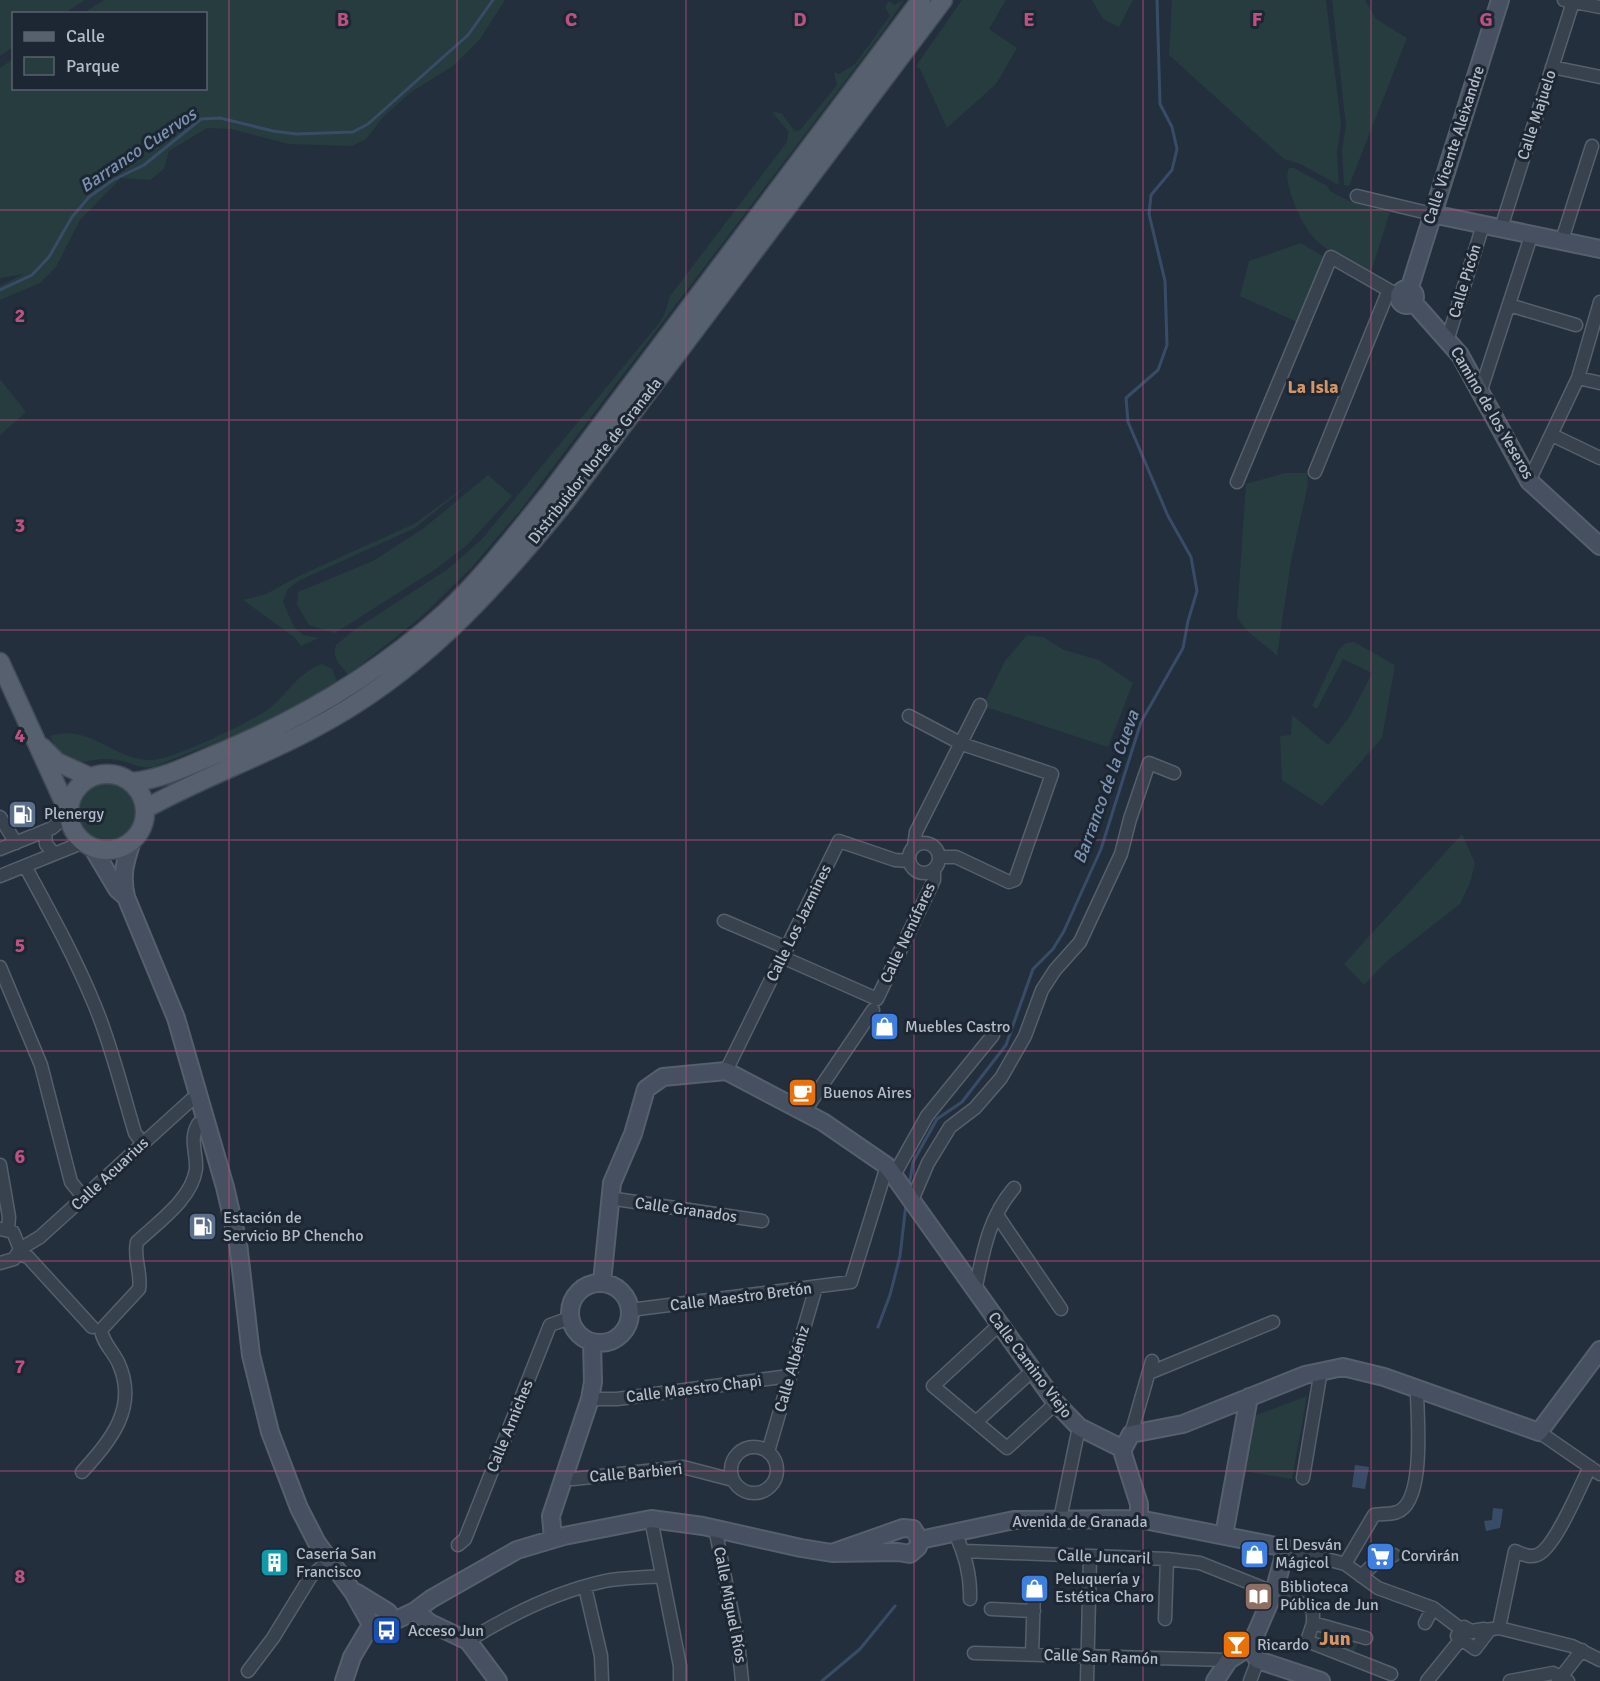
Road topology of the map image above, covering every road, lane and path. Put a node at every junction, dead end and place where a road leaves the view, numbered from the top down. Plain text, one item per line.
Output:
1 (921, 0) edge
2 (943, 0) edge
3 (1500, 0) edge
4 (1568, 1) edge
5 (1600, 7) edge
6 (1552, 67) junction
7 (1600, 77) edge
8 (1592, 146) dead end
9 (1357, 195) dead end
10 (1432, 214) junction
11 (1483, 225) junction
12 (1501, 228) junction
13 (1532, 233) junction
14 (1562, 240) junction
15 (1600, 249) edge
16 (1402, 295) junction
17 (1600, 302) edge
18 (1509, 305) junction
19 (1576, 325) dead end
20 (1448, 338) junction
21 (1578, 378) junction
22 (1600, 383) edge
23 (1481, 390) junction
24 (1552, 435) junction
25 (1600, 458) edge
26 (1315, 472) dead end
27 (1529, 481) junction
28 (1237, 482) dead end
29 (1600, 546) edge
30 (0, 662) edge
31 (980, 705) dead end
32 (909, 716) dead end
33 (962, 744) junction
34 (40, 746) junction
35 (1174, 773) dead end
36 (90, 777) junction
37 (132, 782) junction
38 (146, 809) junction
39 (69, 810) junction
40 (0, 817) edge
41 (45, 832) junction
42 (132, 841) junction
43 (16, 843) junction
44 (88, 845) junction
45 (914, 846) junction
46 (0, 849) edge
47 (54, 854) junction
48 (940, 857) junction
49 (909, 861) junction
50 (26, 866) junction
51 (934, 870) junction
52 (0, 876) edge
53 (126, 897) junction
54 (724, 921) dead end
55 (785, 952) junction
56 (0, 967) edge
57 (873, 1010) dead end
58 (993, 1035) dead end
59 (726, 1071) junction
60 (200, 1097) junction
61 (804, 1112) junction
62 (205, 1121) junction
63 (142, 1144) junction
64 (0, 1165) edge
65 (891, 1170) junction
66 (1014, 1188) dead end
67 (84, 1198) junction
68 (609, 1198) junction
69 (913, 1198) junction
70 (997, 1215) junction
71 (762, 1221) dead end
72 (4, 1229) edge
73 (19, 1251) junction
74 (0, 1263) edge
75 (602, 1282) junction
76 (816, 1287) junction
77 (975, 1291) junction
78 (1061, 1309) dead end
79 (630, 1310) junction
80 (570, 1318) junction
81 (1273, 1322) dead end
82 (999, 1325) junction
83 (92, 1327) dead end
84 (598, 1342) junction
85 (1600, 1350) edge
86 (1321, 1370) junction
87 (1032, 1371) junction
88 (789, 1376) junction
89 (1417, 1391) junction
90 (1249, 1397) junction
91 (594, 1399) junction
92 (1056, 1403) junction
93 (976, 1422) junction
94 (1079, 1427) junction
95 (1539, 1432) junction
96 (1127, 1441) junction
97 (768, 1452) junction
98 (1595, 1470) edge
99 (82, 1472) dead end
100 (569, 1478) junction
101 (1303, 1478) dead end
102 (733, 1480) junction
103 (651, 1519) junction
104 (1139, 1519) junction
105 (1060, 1520) junction
106 (715, 1528) junction
107 (896, 1532) junction
108 (955, 1533) junction
109 (1224, 1535) junction
110 (558, 1537) junction
111 (920, 1540) junction
112 (458, 1545) dead end
113 (1286, 1548) junction
114 (964, 1551) junction
115 (898, 1552) junction
116 (832, 1553) junction
117 (1394, 1556) dead end
118 (1090, 1557) junction
119 (1167, 1559) junction
120 (329, 1562) junction
121 (1345, 1564) junction
122 (661, 1576) junction
123 (1361, 1576) junction
124 (585, 1587) junction
125 (1034, 1591) dead end
126 (1274, 1592) junction
127 (430, 1599) junction
128 (970, 1599) dead end
129 (1433, 1608) junction
130 (992, 1609) dead end
131 (415, 1611) junction
132 (1034, 1611) junction
133 (1165, 1618) dead end
134 (381, 1620) junction
135 (1313, 1623) junction
136 (1425, 1623) dead end
137 (1493, 1630) junction
138 (1463, 1634) junction
139 (1366, 1638) dead end
140 (468, 1641) junction
141 (1582, 1650) junction
142 (974, 1653) dead end
143 (1253, 1653) junction
144 (1032, 1654) junction
145 (1088, 1656) junction
146 (1228, 1660) junction
147 (1600, 1660) edge
148 (248, 1671) dead end
149 (1391, 1674) dead end
150 (1562, 1679) edge
151 (1311, 1680) edge
152 (344, 1681) edge
153 (498, 1681) edge
154 (602, 1681) edge
155 (680, 1681) edge
156 (742, 1681) edge
157 (1087, 1681) edge
158 (1215, 1681) edge
159 (1251, 1681) edge
160 (1427, 1681) edge
161 (1510, 1681) edge

1 - 37 main road, Distribuidor Norte de Granada
2 - 38 main road, Distribuidor Norte de Granada
3 - 10 street, Calle Vicente Aleixandre
4 - 5 street
4 - 6 street, Calle Majuelo
6 - 7 street
6 - 12 street, Calle Majuelo
8 - 14 street
9 - 10 street
10 - 11 street
10 - 16 street, Calle Vicente Aleixandre
11 - 12 street
11 - 20 street, Calle Picón
12 - 13 street
13 - 14 street
13 - 18 street
14 - 15 street
16 - 20 street, Camino de los Yeseros
16 - 26 street
16 - 28 street, Camino de los Yeseros
17 - 21 street
18 - 19 street
18 - 23 street
20 - 23 street, Camino de los Yeseros
21 - 22 street
21 - 24 street
23 - 27 street, Camino de los Yeseros
24 - 25 street
24 - 27 street
27 - 29 street, Camino de los Yeseros
30 - 34 main road
31 - 33 street
32 - 33 street
33 - 45 street
33 - 48 street
34 - 36 main road
34 - 39 main road
35 - 69 street
36 - 37 main road
36 - 39 main road
37 - 38 main road
38 - 42 main road
39 - 41 street
39 - 44 main road
40 - 43 street
41 - 43 street
41 - 47 street
42 - 44 main road
42 - 53 street
43 - 46 street
44 - 47 street
44 - 53 street
45 - 48 street
45 - 49 street
47 - 50 street
48 - 51 street
49 - 51 street
49 - 55 street, Calle Los Jazmines
50 - 52 street
50 - 63 street
51 - 55 street, Calle Nenúfares
53 - 60 street
54 - 55 street
55 - 59 street, Calle Los Jazmines
56 - 67 street
57 - 61 street
58 - 65 street
59 - 61 street, Calle Camino Viejo
59 - 68 street
60 - 62 street
60 - 63 street, Calle Acuarius
61 - 65 street, Calle Camino Viejo
62 - 99 street
62 - 120 street
63 - 67 street, Calle Acuarius
64 - 72 street
65 - 69 street, Calle Camino Viejo
65 - 76 street, Calle Maestro Bretón
66 - 70 street
67 - 73 street, Calle Acuarius
68 - 71 street, Calle Granados
68 - 75 street
69 - 77 street, Calle Camino Viejo
70 - 77 street
70 - 78 street
72 - 73 street
73 - 74 street, Calle Acuarius
73 - 83 street
75 - 79 street
75 - 80 street
76 - 79 street, Calle Maestro Bretón
76 - 88 street, Calle Albéniz
77 - 82 street, Calle Camino Viejo
79 - 84 street
80 - 84 street
80 - 112 street, Calle Arniches
81 - 96 street
82 - 87 street, Calle Camino Viejo
82 - 93 street
84 - 91 street
85 - 95 street
86 - 89 street
86 - 90 street
86 - 101 street
87 - 92 street, Calle Camino Viejo
87 - 93 street
88 - 91 street, Calle Maestro Chapi
88 - 97 street, Calle Albéniz
89 - 95 street
89 - 121 street
90 - 96 street
90 - 109 street
91 - 100 street
92 - 93 street
92 - 94 street, Calle Camino Viejo
94 - 96 street, Calle Camino Viejo
94 - 105 street
95 - 98 street
96 - 104 street
97 - 102 street
97 - 102 street
98 - 137 street
100 - 102 street, Calle Barbieri
100 - 110 street
103 - 106 street
103 - 110 street
103 - 122 street
104 - 105 street, Avenida de Granada
104 - 109 street, Avenida de Granada
105 - 108 street, Avenida de Granada
106 - 116 street
106 - 156 street, Calle Miguel Ríos
107 - 111 street
107 - 115 street
107 - 116 street
108 - 111 street, Avenida de Granada
108 - 114 street
109 - 113 street, Avenida de Granada
110 - 127 street
111 - 115 street
113 - 121 street, Avenida de Granada
113 - 126 street
114 - 118 street, Calle Juncaril
114 - 128 street
115 - 116 street
117 - 123 street
118 - 119 street, Calle Juncaril
118 - 145 street
119 - 126 street, Calle Juncaril
119 - 133 street
120 - 134 street
120 - 148 street
121 - 123 street
122 - 124 street
122 - 155 street
123 - 129 street
124 - 140 street
124 - 154 street
125 - 132 street
126 - 135 street, Calle Juncaril
126 - 143 street
127 - 131 street
127 - 134 street
129 - 136 street
129 - 138 street
130 - 132 street
131 - 134 street
131 - 140 street
132 - 144 street
134 - 152 street
135 - 139 street
135 - 149 street
137 - 138 street
137 - 138 street
137 - 141 street
138 - 160 street
140 - 153 street
141 - 147 street
141 - 150 street
142 - 144 street, Calle San Ramón
143 - 146 street
143 - 151 street
143 - 159 street
144 - 145 street, Calle San Ramón
145 - 146 street, Calle San Ramón
145 - 157 street
146 - 158 street
150 - 161 street

